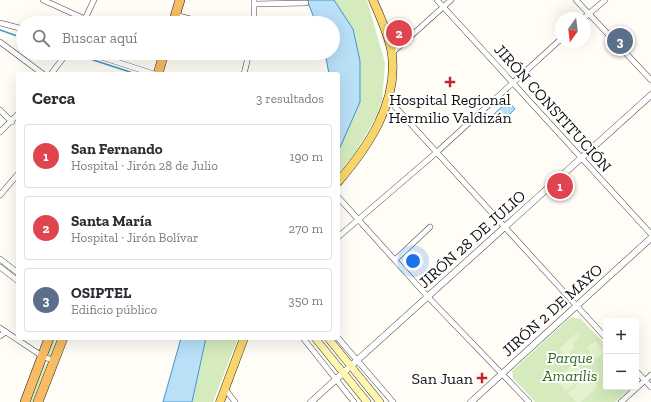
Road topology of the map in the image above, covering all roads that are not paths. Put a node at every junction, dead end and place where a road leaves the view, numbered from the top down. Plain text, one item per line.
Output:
1 (44, 0) edge
2 (94, 0) edge
3 (180, 0) edge
4 (373, 0) edge
5 (437, 0) edge
6 (451, 0) edge
7 (576, 0) edge
8 (605, 0) edge
9 (254, 2) edge
10 (306, 3) dead end
11 (443, 7) junction
12 (584, 12) edge
13 (591, 12) edge
14 (74, 16) edge
15 (86, 16) edge
16 (175, 16) edge
17 (254, 16) edge
18 (591, 21) edge
19 (0, 23) edge
20 (16, 27) edge
21 (1, 44) edge
22 (555, 44) edge
23 (392, 53) junction
24 (16, 55) edge
25 (23, 60) edge
26 (62, 60) edge
27 (111, 60) edge
28 (162, 60) edge
29 (247, 60) edge
30 (40, 72) edge
31 (53, 72) edge
32 (148, 72) edge
33 (159, 72) edge
34 (244, 72) edge
35 (651, 80) edge
36 (513, 83) junction
37 (651, 95) edge
38 (388, 99) junction
39 (0, 110) edge
40 (16, 117) edge
41 (12, 122) junction
42 (0, 132) edge
43 (437, 152) junction
44 (581, 159) junction
45 (16, 176) edge
46 (340, 180) edge
47 (0, 195) edge
48 (340, 199) edge
49 (358, 218) junction
50 (430, 227) dead end
51 (504, 228) junction
52 (651, 234) edge
53 (340, 235) edge
54 (651, 238) edge
55 (0, 259) edge
56 (395, 260) junction
57 (0, 267) edge
58 (16, 272) edge
59 (16, 279) edge
60 (428, 297) junction
61 (577, 306) junction
62 (0, 328) edge
63 (6, 332) junction
64 (603, 335) edge
65 (0, 336) edge
66 (16, 339) edge
67 (18, 340) edge
68 (48, 340) edge
69 (62, 340) edge
70 (243, 340) edge
71 (305, 340) edge
72 (317, 340) edge
73 (330, 340) edge
74 (340, 340) edge
75 (42, 356) junction
76 (357, 360) junction
77 (54, 362) junction
78 (351, 366) junction
79 (343, 373) junction
80 (503, 373) junction
81 (639, 374) edge
82 (651, 375) edge
83 (336, 380) junction
84 (644, 380) junction
85 (651, 387) edge
86 (225, 389) junction
87 (25, 402) edge
88 (38, 402) edge
89 (220, 402) edge
90 (235, 402) edge
91 (311, 402) edge
92 (354, 402) edge
93 (367, 402) edge
94 (380, 402) edge
95 (393, 402) edge
96 (471, 402) edge
97 (529, 402) edge
98 (621, 402) edge

1 - 14 street
2 - 15 street
3 - 16 highway
4 - 23 main road
5 - 11 street, JIRÓN CONSTITUCIÓN
6 - 11 street
7 - 12 street
8 - 13 street
9 - 10 street
9 - 17 street
11 - 23 street
11 - 36 street, JIRÓN CONSTITUCIÓN
18 - 35 street
19 - 20 street
21 - 24 street
22 - 36 street
23 - 38 main road
25 - 30 street
26 - 31 street
27 - 32 street
28 - 33 highway
29 - 34 street
36 - 43 street
36 - 44 street, JIRÓN CONSTITUCIÓN
37 - 44 street, JIRÓN 28 DE JULIO
38 - 43 street
38 - 46 main road
39 - 41 street
40 - 41 street
41 - 42 street
43 - 49 street
43 - 51 street
44 - 51 street, JIRÓN 28 DE JULIO
44 - 52 street, JIRÓN CONSTITUCIÓN
45 - 47 street
48 - 49 street
49 - 53 street
49 - 56 street
50 - 56 street
51 - 60 street, JIRÓN 28 DE JULIO
51 - 61 street
54 - 61 street, JIRÓN 2 DE MAYO
55 - 58 street
56 - 60 street
57 - 59 street
60 - 76 street, JIRÓN 28 DE JULIO
60 - 80 street
61 - 64 street
61 - 80 street, JIRÓN 2 DE MAYO
62 - 63 street
63 - 65 street
63 - 66 street
67 - 75 street
68 - 75 highway
69 - 77 highway
70 - 86 main road
71 - 83 street
72 - 79 main road
73 - 78 main road
74 - 76 street
75 - 77 street
75 - 87 highway
76 - 78 street, JIRÓN 28 DE JULIO
76 - 95 street
77 - 88 highway
78 - 79 street, JIRÓN 28 DE JULIO
78 - 94 main road
79 - 83 street, JIRÓN 28 DE JULIO
79 - 93 main road
80 - 96 street, JIRÓN 2 DE MAYO
80 - 97 street
81 - 84 street
82 - 84 street
83 - 91 street, JIRÓN 28 DE JULIO
83 - 92 street
84 - 85 street
84 - 98 street
86 - 89 main road
86 - 90 street

